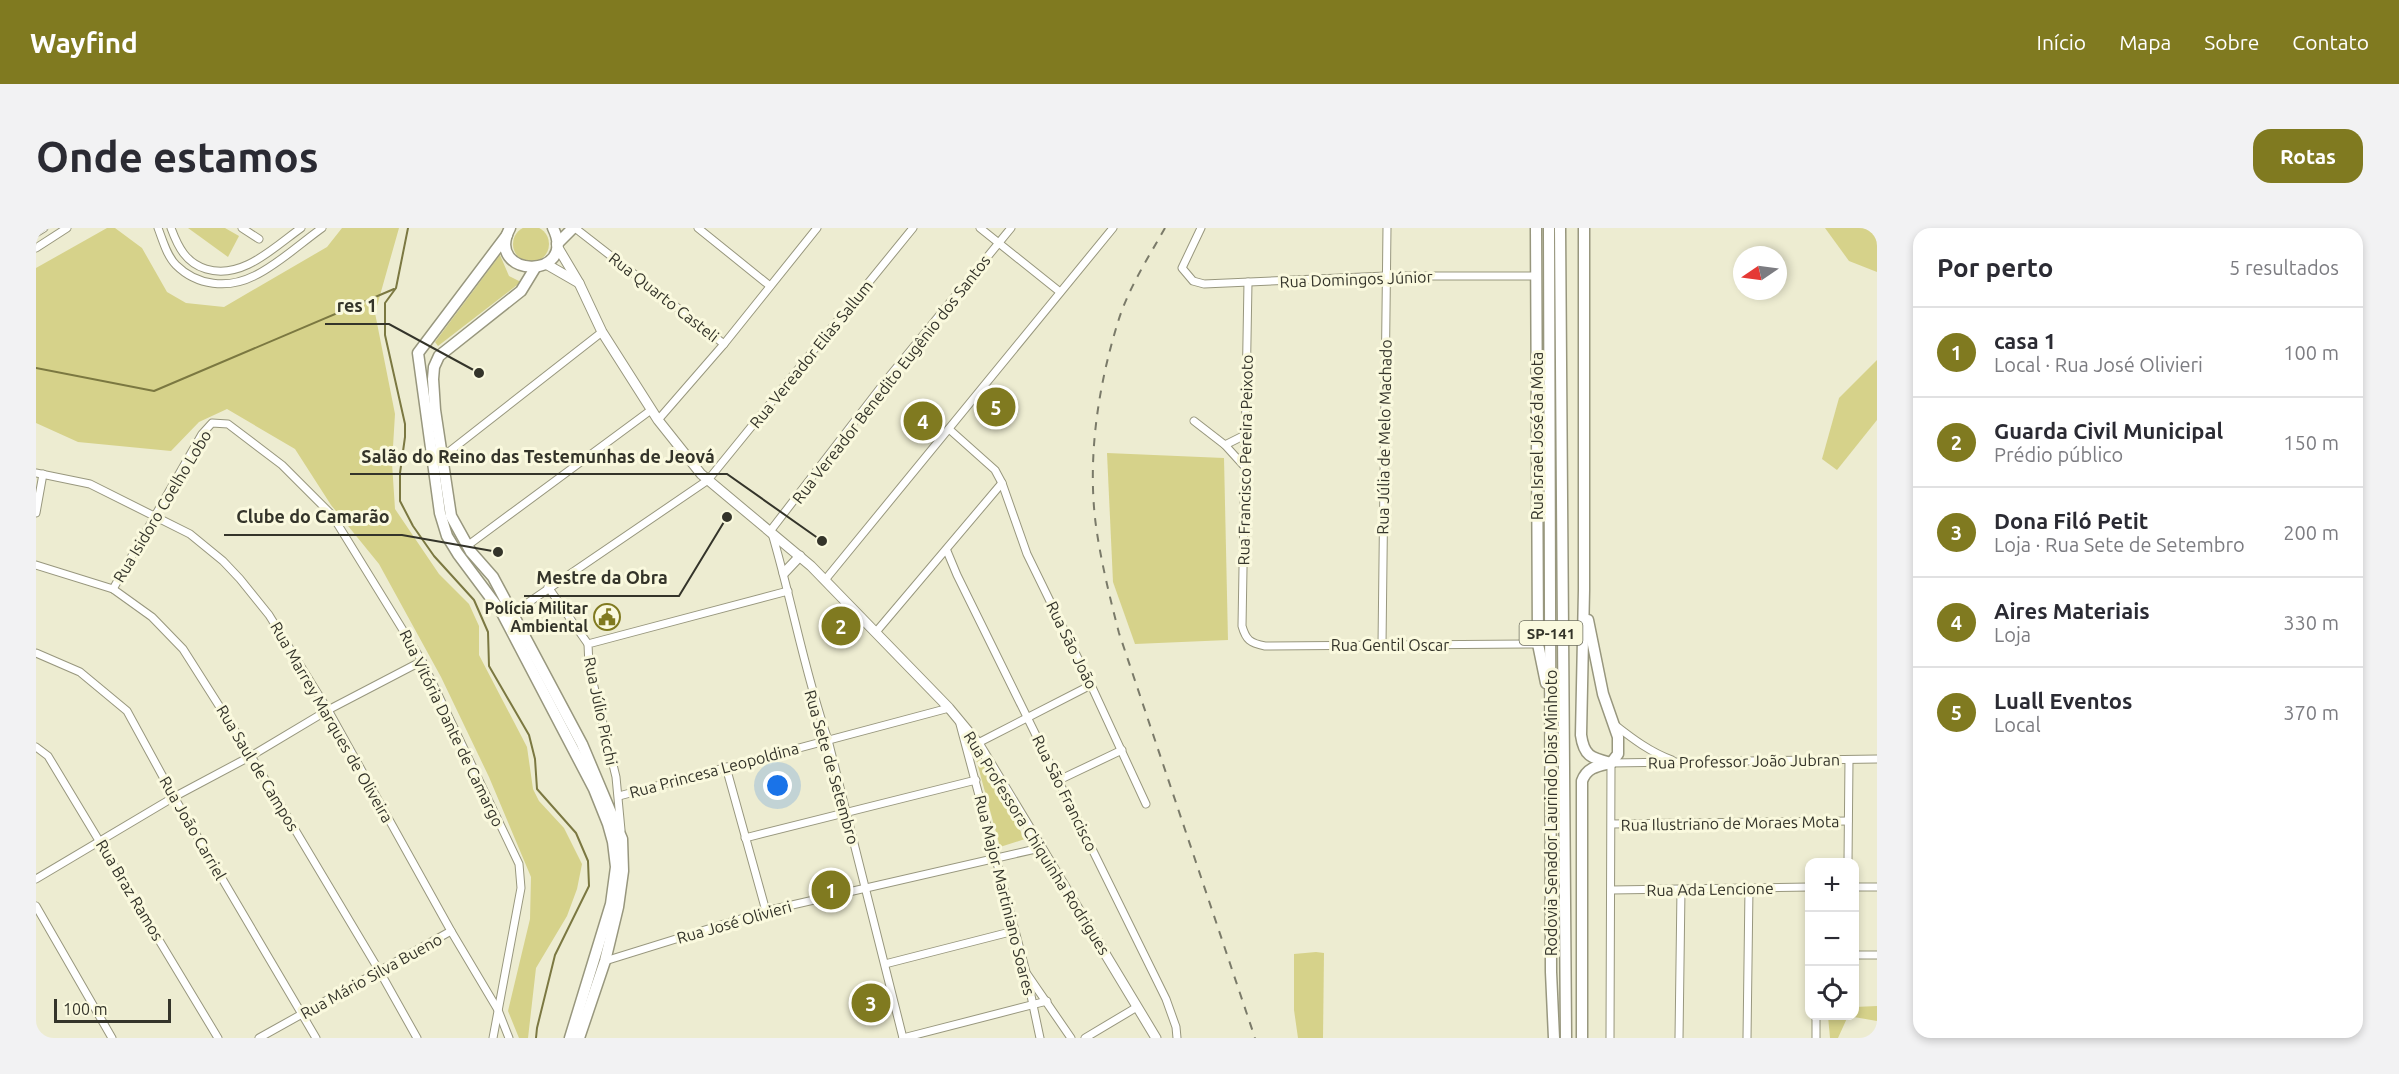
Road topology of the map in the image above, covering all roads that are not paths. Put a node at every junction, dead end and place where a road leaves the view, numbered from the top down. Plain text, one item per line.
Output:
1 (44, 228) edge
2 (67, 228) edge
3 (158, 228) edge
4 (171, 228) edge
5 (242, 228) edge
6 (301, 228) edge
7 (322, 228) edge
8 (553, 228) edge
9 (574, 228) edge
10 (698, 228) edge
11 (913, 228) edge
12 (980, 228) edge
13 (1011, 228) edge
14 (1113, 228) edge
15 (1201, 228) edge
16 (1387, 228) edge
17 (1536, 228) edge
18 (1549, 228) edge
19 (1560, 228) edge
20 (1584, 228) edge
21 (814, 229) edge
22 (508, 232) edge
23 (36, 233) edge
24 (259, 239) dead end
25 (999, 244) junction
26 (557, 245) junction
27 (36, 248) edge
28 (541, 266) junction
29 (1386, 276) junction
30 (1536, 276) junction
31 (1248, 282) junction
32 (579, 284) junction
33 (770, 286) junction
34 (1060, 292) junction
35 (602, 332) junction
36 (724, 344) junction
37 (651, 410) junction
38 (658, 420) junction
39 (1194, 421) dead end
40 (212, 423) joint
41 (949, 429) junction
42 (1245, 435) junction
43 (1225, 445) junction
44 (441, 458) junction
45 (1245, 466) junction
46 (39, 473) edge
47 (708, 480) junction
48 (1002, 483) junction
49 (36, 513) edge
50 (155, 517) junction
51 (771, 530) junction
52 (467, 546) junction
53 (947, 551) junction
54 (800, 556) junction
55 (36, 565) edge
56 (784, 573) junction
57 (825, 580) junction
58 (548, 587) junction
59 (113, 589) junction
60 (1584, 590) junction
61 (788, 591) junction
62 (513, 613) junction
63 (876, 632) junction
64 (1245, 637) joint
65 (588, 644) junction
66 (1538, 644) junction
67 (1382, 645) junction
68 (36, 653) edge
69 (422, 661) junction
70 (1091, 685) junction
71 (949, 708) junction
72 (327, 710) junction
73 (1551, 712) junction
74 (958, 718) junction
75 (1028, 718) junction
76 (1612, 721) junction
77 (828, 740) junction
78 (978, 743) junction
79 (36, 747) edge
80 (1122, 750) junction
81 (251, 756) junction
82 (1850, 759) junction
83 (1877, 759) edge
84 (1677, 762) junction
85 (1611, 763) junction
86 (726, 767) junction
87 (976, 780) junction
88 (1059, 780) junction
89 (619, 796) junction
90 (174, 797) junction
91 (1146, 804) dead end
92 (846, 812) junction
93 (1848, 821) junction
94 (1612, 824) junction
95 (745, 838) junction
96 (622, 839) junction
97 (101, 842) junction
98 (1040, 848) junction
99 (1848, 858) edge
100 (995, 859) junction
101 (36, 879) edge
102 (1877, 886) edge
103 (865, 887) junction
104 (1859, 887) edge
105 (1749, 888) junction
106 (1805, 888) edge
107 (1681, 889) junction
108 (1611, 890) junction
109 (36, 906) edge
110 (766, 911) junction
111 (451, 931) junction
112 (1014, 931) junction
113 (1859, 955) edge
114 (1877, 955) edge
115 (604, 961) junction
116 (885, 964) junction
117 (380, 972) junction
118 (1026, 972) junction
119 (1047, 1001) junction
120 (1034, 1004) junction
121 (1137, 1007) junction
122 (498, 1010) junction
123 (303, 1015) junction
124 (1816, 1020) edge
125 (112, 1038) edge
126 (218, 1038) edge
127 (260, 1038) edge
128 (316, 1038) edge
129 (417, 1038) edge
130 (493, 1038) edge
131 (509, 1038) edge
132 (570, 1038) edge
133 (579, 1038) edge
134 (903, 1038) edge
135 (1040, 1038) edge
136 (1071, 1038) edge
137 (1085, 1038) edge
138 (1156, 1038) edge
139 (1177, 1038) edge
140 (1554, 1038) edge
141 (1566, 1038) edge
142 (1581, 1038) edge
143 (1610, 1038) edge
144 (1679, 1038) edge
145 (1747, 1038) edge
146 (1816, 1038) edge

1 - 23 street
2 - 27 street
3 - 7 street
4 - 6 street
5 - 24 street
8 - 26 main road
9 - 26 main road
9 - 36 street, Rua Quarto Casteli
10 - 33 street
11 - 47 street, Rua Vereador Elias Sallum
12 - 25 street
13 - 25 street, Rua Vereador Benedito Eugênio dos Santos
14 - 34 street
15 - 31 street, Rua Domingos Júnior
16 - 29 street, Rua Júlia de Melo Machado
17 - 30 main road, Rua Israel José da Mota / SP-141
18 - 73 main road, Rodovia Senador Laurindo Dias Minhoto / SP-141
19 - 141 main road, Rodovia Senador Laurindo Dias Minhoto / SP-141
20 - 60 main road, SP-141
21 - 33 street
22 - 28 main road
22 - 132 main road
25 - 34 street
25 - 51 street, Rua Vereador Benedito Eugênio dos Santos
26 - 28 main road
26 - 32 main road, Rua Professora Chiquinha Rodrigues
28 - 32 main road
28 - 44 main road
29 - 30 street, Rua Domingos Júnior
29 - 31 street, Rua Domingos Júnior
29 - 67 street, Rua Júlia de Melo Machado
30 - 66 main road, Rua Israel José da Mota / SP-141
31 - 42 street, Rua Francisco Pereira Peixoto
32 - 35 main road, Rua Professora Chiquinha Rodrigues
33 - 36 street
34 - 41 street
35 - 37 main road, Rua Professora Chiquinha Rodrigues
35 - 44 street
36 - 38 street
37 - 38 main road, Rua Professora Chiquinha Rodrigues
37 - 52 street
38 - 47 main road, Rua Professora Chiquinha Rodrigues
39 - 43 street
40 - 50 street, Rua Isidoro Coelho Lobo
40 - 69 street, Rua Vitória Dante de Camargo
41 - 48 street, Rua São João
41 - 57 street
42 - 43 street
42 - 45 street, Rua Francisco Pereira Peixoto
43 - 45 street
44 - 52 main road
45 - 64 street, Rua Francisco Pereira Peixoto
46 - 49 street
46 - 50 street, Rua Marrey Marques de Oliveira
47 - 51 main road, Rua Professora Chiquinha Rodrigues
47 - 58 street, Rua Vereador Elias Sallum
48 - 53 street
48 - 70 street, Rua São João
50 - 59 street, Rua Isidoro Coelho Lobo
50 - 72 street, Rua Marrey Marques de Oliveira
51 - 54 main road, Rua Professora Chiquinha Rodrigues
51 - 56 street, Rua Sete de Setembro
52 - 62 main road
53 - 63 street
53 - 75 street, Rua São Francisco
54 - 56 main road
54 - 57 main road, Rua Professora Chiquinha Rodrigues
55 - 59 street, Rua Saul de Campos
56 - 61 street, Rua Sete de Setembro
57 - 63 main road, Rua Professora Chiquinha Rodrigues
58 - 62 street, Rua Vereador Elias Sallum
58 - 65 street
59 - 81 street, Rua Saul de Campos
60 - 76 main road, SP-141
60 - 85 main road, SP-141
61 - 65 street, Rua Júlio Picchi
61 - 77 street, Rua Sete de Setembro
62 - 96 main road
63 - 71 main road, Rua Professora Chiquinha Rodrigues
64 - 67 street, Rua Gentil Oscar
65 - 89 street, Rua Júlio Picchi
66 - 67 street, Rua Gentil Oscar
66 - 73 main road, Rua Israel José da Mota
68 - 90 street, Rua João Carriel
69 - 72 street
69 - 122 street, Rua Vitória Dante de Camargo
70 - 75 street
70 - 80 street, Rua São João
71 - 74 main road, Rua Professora Chiquinha Rodrigues
71 - 77 street, Rua Princesa Leopoldina
72 - 81 street
72 - 111 street, Rua Marrey Marques de Oliveira
73 - 140 main road, Rodovia Senador Laurindo Dias Minhoto / SP-141
74 - 78 main road, Rua Professora Chiquinha Rodrigues
74 - 87 street, Rua Major Martiniano Soares
75 - 78 street
75 - 88 street, Rua São Francisco
76 - 84 street
76 - 85 main road, SP-141
77 - 86 street, Rua Princesa Leopoldina
77 - 92 street, Rua Sete de Setembro
78 - 98 main road, Rua Professora Chiquinha Rodrigues
79 - 97 street, Rua Braz Ramos
80 - 88 street
80 - 91 street, Rua São João
81 - 90 street
81 - 117 street, Rua Saul de Campos
82 - 83 street, Rua Professor João Jubran
82 - 84 street, Rua Professor João Jubran
82 - 93 street
84 - 85 street, Rua Professor João Jubran
85 - 94 street
85 - 142 main road
86 - 89 street, Rua Princesa Leopoldina
86 - 95 street
87 - 92 street
87 - 100 street, Rua Major Martiniano Soares
88 - 139 street, Rua São Francisco
89 - 96 street, Rua Júlio Picchi
90 - 97 street
90 - 123 street, Rua João Carriel
92 - 95 street
92 - 103 street, Rua Sete de Setembro
93 - 94 street, Rua Ilustriano de Moraes Mota
93 - 99 street
94 - 108 street
95 - 110 street
96 - 115 main road
97 - 101 street
97 - 126 street, Rua Braz Ramos
98 - 100 street, Rua José Olivieri
98 - 121 main road, Rua Professora Chiquinha Rodrigues
100 - 103 street, Rua José Olivieri
100 - 112 street, Rua Major Martiniano Soares
102 - 104 street
103 - 110 street, Rua José Olivieri
103 - 116 street, Rua Sete de Setembro
105 - 106 street, Rua Ada Lencione
105 - 107 street, Rua Ada Lencione
105 - 145 street
107 - 108 street, Rua Ada Lencione
107 - 144 street
108 - 143 street
109 - 125 street
110 - 115 street, Rua José Olivieri
111 - 117 street, Rua Mário Silva Bueno
111 - 122 street, Rua Marrey Marques de Oliveira
112 - 116 street
112 - 118 street, Rua Major Martiniano Soares
113 - 114 street
115 - 133 main road
116 - 134 street, Rua Sete de Setembro
117 - 123 street, Rua Mário Silva Bueno
117 - 129 street, Rua Saul de Campos
118 - 119 street
118 - 120 street, Rua Major Martiniano Soares
119 - 120 street
119 - 136 street
120 - 134 street
120 - 135 street, Rua Major Martiniano Soares
121 - 137 street
121 - 138 main road, Rua Professora Chiquinha Rodrigues
122 - 130 street, Rua Vitória Dante de Camargo
122 - 131 street, Rua Marrey Marques de Oliveira
123 - 127 street, Rua Mário Silva Bueno
123 - 128 street, Rua João Carriel
124 - 146 street

